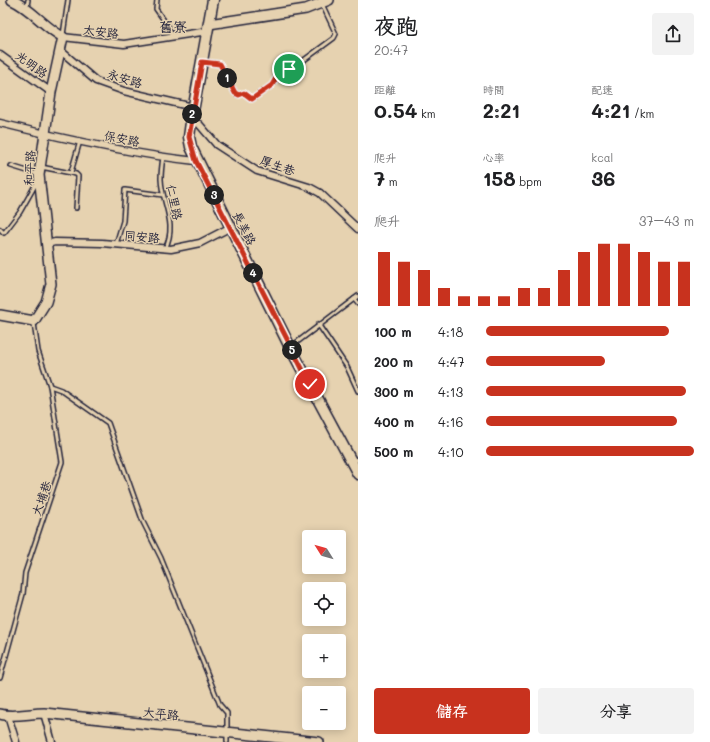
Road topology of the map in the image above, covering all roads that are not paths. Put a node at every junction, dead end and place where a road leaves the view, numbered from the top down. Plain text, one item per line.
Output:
1 (12, 0) edge
2 (68, 0) edge
3 (157, 0) edge
4 (213, 0) edge
5 (324, 1) edge
6 (28, 4) edge
7 (208, 28) junction
8 (173, 36) junction
9 (63, 37) junction
10 (61, 51) junction
11 (0, 54) edge
12 (202, 62) junction
13 (51, 92) junction
14 (193, 108) junction
15 (191, 122) junction
16 (0, 123) edge
17 (44, 134) junction
18 (80, 141) junction
19 (163, 157) junction
20 (196, 161) junction
21 (11, 166) dead end
22 (71, 172) junction
23 (39, 174) junction
24 (164, 195) junction
25 (76, 208) dead end
26 (231, 228) junction
27 (358, 229) edge
28 (0, 230) edge
29 (47, 244) junction
30 (116, 244) junction
31 (165, 249) junction
32 (358, 296) edge
33 (354, 299) junction
34 (358, 304) edge
35 (0, 315) edge
36 (34, 321) junction
37 (318, 324) junction
38 (290, 347) junction
39 (50, 386) junction
40 (358, 391) edge
41 (354, 459) edge
42 (358, 474) edge
43 (0, 678) edge
44 (44, 713) junction
45 (4, 715) edge
46 (228, 731) junction
47 (16, 742) edge
48 (52, 742) edge
49 (227, 742) edge
50 (319, 742) edge

1 - 6 street
2 - 9 lane
3 - 8 lane
4 - 7 main road, 長美路
5 - 7 street
5 - 12 lane
6 - 9 street
7 - 8 street, 太安路
7 - 12 main road, 長美路
8 - 9 street, 太安路
9 - 10 street, 和平路
10 - 13 street, 和平路
10 - 14 street, 永安路
11 - 13 street, 光明路
12 - 14 main road, 長美路
13 - 17 street, 和平路
14 - 15 main road, 長美路
15 - 20 main road, 長美路
15 - 27 street, 厚生巷
16 - 17 street, 保安路
17 - 18 street, 保安路
17 - 23 street, 和平路
18 - 19 street, 保安路
18 - 22 lane
19 - 20 street, 保安路
19 - 24 lane, 仁里路
20 - 26 main road, 長美路
21 - 23 lane
22 - 23 lane
22 - 25 lane
23 - 28 lane
23 - 29 street, 和平路
24 - 30 lane
24 - 31 lane, 仁里路
26 - 31 street, 同安路
26 - 38 main road, 長美路
29 - 30 street, 同安路
29 - 36 street, 和平路
30 - 31 street, 同安路
32 - 33 lane
33 - 34 lane
33 - 37 lane
35 - 36 street
36 - 39 lane, 大埔巷
37 - 38 lane
37 - 40 lane
38 - 41 main road, 長美路
39 - 43 lane, 大埔巷
39 - 46 lane
41 - 42 main road, 長美路
44 - 45 street, 大平路
44 - 46 street, 大平路
44 - 48 street
45 - 47 street
46 - 49 lane
46 - 50 street, 大平路

